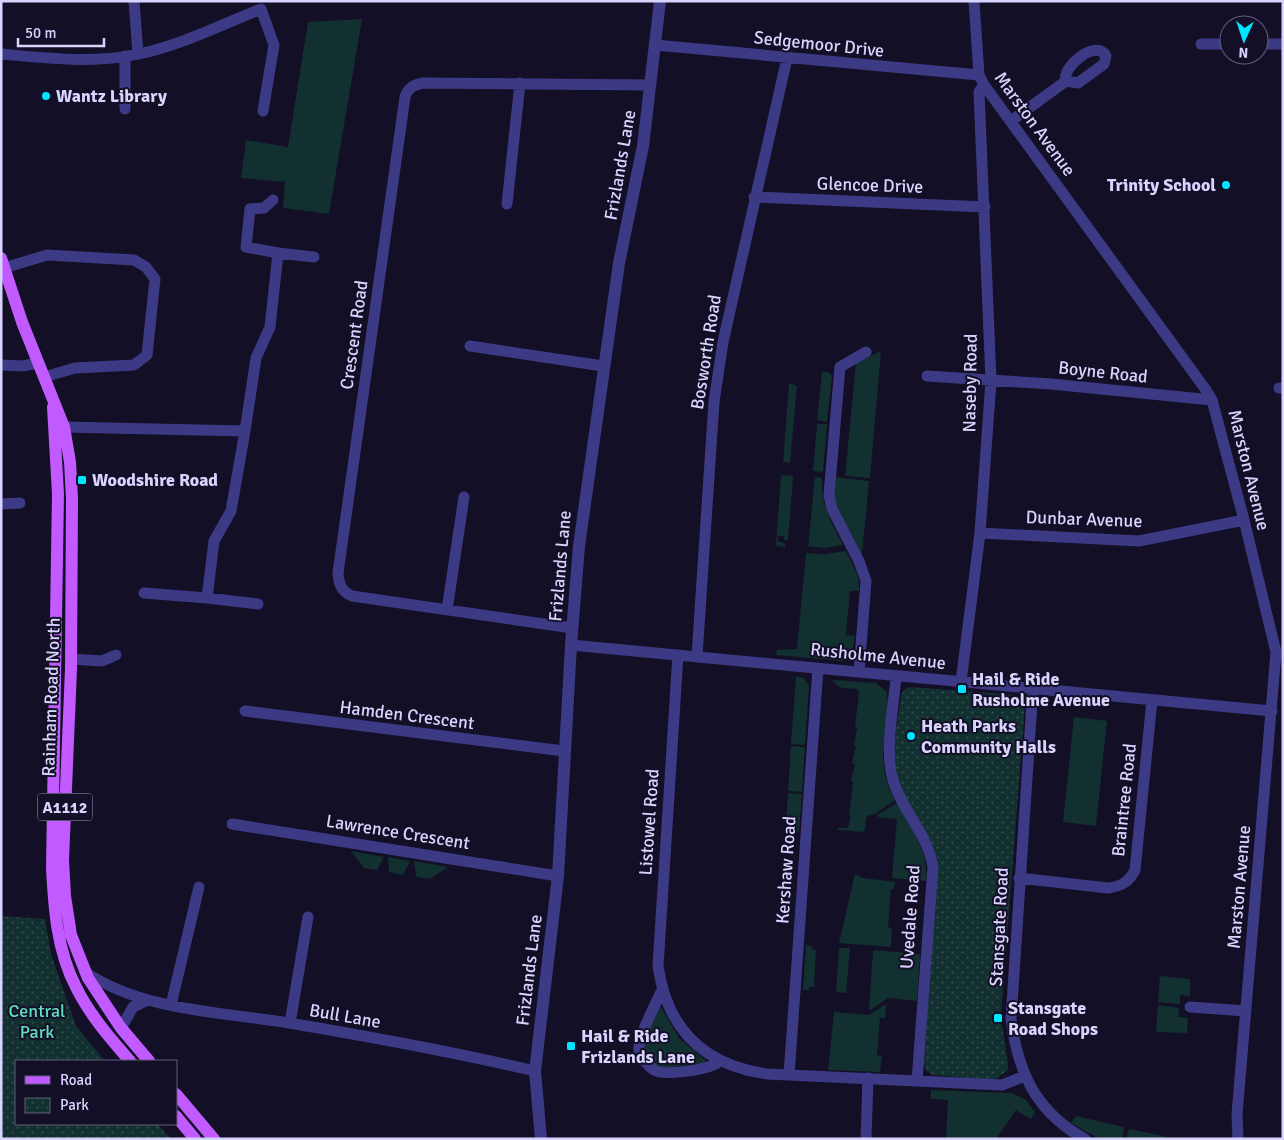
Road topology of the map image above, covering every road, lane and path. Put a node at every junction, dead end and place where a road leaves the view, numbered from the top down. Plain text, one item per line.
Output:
1 (134, 1) edge
2 (660, 1) edge
3 (974, 1) edge
4 (1201, 44) dead end
5 (1219, 44) edge
6 (1269, 44) edge
7 (1283, 44) edge
8 (656, 45) junction
9 (1, 54) edge
10 (138, 54) junction
11 (125, 56) junction
12 (787, 58) junction
13 (982, 80) junction
14 (1066, 81) dead end
15 (520, 83) junction
16 (651, 85) junction
17 (125, 109) dead end
18 (263, 111) dead end
19 (1011, 121) junction
20 (754, 197) junction
21 (272, 200) dead end
22 (506, 204) dead end
23 (985, 207) junction
24 (278, 253) junction
25 (314, 257) dead end
26 (3, 263) edge
27 (470, 346) dead end
28 (866, 352) dead end
29 (38, 363) junction
30 (1, 365) edge
31 (603, 366) junction
32 (927, 376) dead end
33 (44, 377) junction
34 (991, 381) junction
35 (1212, 400) junction
36 (53, 402) junction
37 (64, 427) junction
38 (245, 431) junction
39 (464, 497) dead end
40 (20, 503) dead end
41 (1, 504) edge
42 (1244, 520) junction
43 (980, 533) junction
44 (144, 593) dead end
45 (207, 598) junction
46 (258, 604) dead end
47 (448, 610) junction
48 (572, 628) junction
49 (570, 645) junction
50 (116, 655) dead end
51 (678, 655) junction
52 (697, 656) junction
53 (72, 660) junction
54 (818, 668) junction
55 (859, 672) junction
56 (896, 676) junction
57 (961, 682) junction
58 (1033, 688) junction
59 (1152, 700) junction
60 (245, 711) dead end
61 (1272, 711) junction
62 (564, 751) junction
63 (232, 824) dead end
64 (558, 876) junction
65 (1019, 878) junction
66 (199, 887) dead end
67 (308, 917) dead end
68 (85, 972) junction
69 (661, 992) junction
70 (148, 1000) junction
71 (171, 1005) junction
72 (1190, 1007) dead end
73 (1246, 1011) junction
74 (290, 1023) junction
75 (121, 1028) junction
76 (129, 1060) edge
77 (148, 1060) edge
78 (719, 1061) junction
79 (535, 1071) junction
80 (789, 1075) junction
81 (1025, 1076) junction
82 (868, 1078) junction
83 (917, 1081) junction
84 (178, 1096) edge
85 (178, 1118) edge
86 (195, 1139) edge
87 (214, 1139) edge
88 (541, 1139) edge
89 (866, 1139) edge
90 (1085, 1139) edge
91 (1238, 1139) edge

1 - 10 street
2 - 8 street, Frizlands Lane
3 - 13 street, Marston Avenue
4 - 5 street
6 - 7 street
8 - 12 street, Sedgemoor Drive
8 - 16 street, Frizlands Lane
9 - 11 street
10 - 11 street
10 - 18 street
11 - 17 street
12 - 13 street, Sedgemoor Drive
12 - 20 street, Bosworth Road
13 - 19 street, Marston Avenue
13 - 23 street, Naseby Road
14 - 19 street
15 - 16 street, Crescent Road
15 - 22 street
15 - 47 street, Crescent Road
16 - 31 street, Frizlands Lane
19 - 35 street, Marston Avenue
20 - 23 street, Glencoe Drive
20 - 52 street, Bosworth Road
21 - 24 street
23 - 34 street, Naseby Road
24 - 25 street
24 - 38 street
26 - 29 main road, Rainham Road North / A1112
26 - 33 street
27 - 31 street
28 - 55 street
29 - 30 street
29 - 33 main road, Rainham Road North / A1112
31 - 48 street, Frizlands Lane
32 - 34 street, Boyne Road
33 - 36 main road, Rainham Road North / A1112
34 - 35 street, Boyne Road
34 - 43 street, Naseby Road
35 - 42 street, Marston Avenue
36 - 37 main road, Rainham Road North / A1112
36 - 76 main road, Rainham Road North / A1112
37 - 38 street
37 - 53 main road, Rainham Road North / A1112
38 - 45 street
39 - 47 street
40 - 41 street
42 - 43 street, Dunbar Avenue
42 - 61 street, Marston Avenue
43 - 57 street, Naseby Road
44 - 45 street
45 - 46 street
47 - 48 street, Crescent Road
48 - 49 street, Frizlands Lane
49 - 51 street, Rusholme Avenue
49 - 62 street, Frizlands Lane
50 - 53 street
51 - 52 street, Rusholme Avenue
51 - 69 street, Listowel Road
52 - 54 street, Rusholme Avenue
53 - 68 main road, Rainham Road North / A1112
54 - 55 street, Rusholme Avenue
54 - 80 street, Kershaw Road
55 - 56 street, Rusholme Avenue
56 - 57 street, Rusholme Avenue
56 - 83 street, Uvedale Road
57 - 58 street, Rusholme Avenue
58 - 59 street, Rusholme Avenue
58 - 65 street, Stansgate Road
59 - 61 street, Rusholme Avenue
59 - 65 street, Braintree Road
60 - 62 street, Hamden Crescent
61 - 73 street, Marston Avenue
62 - 64 street, Frizlands Lane
63 - 64 street, Lawrence Crescent
64 - 79 street, Frizlands Lane
65 - 81 street, Stansgate Road
66 - 71 street
67 - 74 street
68 - 70 street, Bull Lane
68 - 75 main road, Rainham Road North / A1112
69 - 78 street, Listowel Road
69 - 78 street, Listowel Road
70 - 71 street, Bull Lane
70 - 75 street
71 - 74 street, Bull Lane
72 - 73 street
73 - 91 street, Marston Avenue
74 - 79 street, Bull Lane
75 - 77 main road, Rainham Road North / A1112
78 - 80 street, Listowel Road
79 - 88 street, Frizlands Lane
80 - 82 street, Listowel Road
81 - 83 street, Listowel Road
81 - 90 street, Stansgate Road
82 - 83 street, Listowel Road
82 - 89 street
84 - 87 main road
85 - 86 main road

